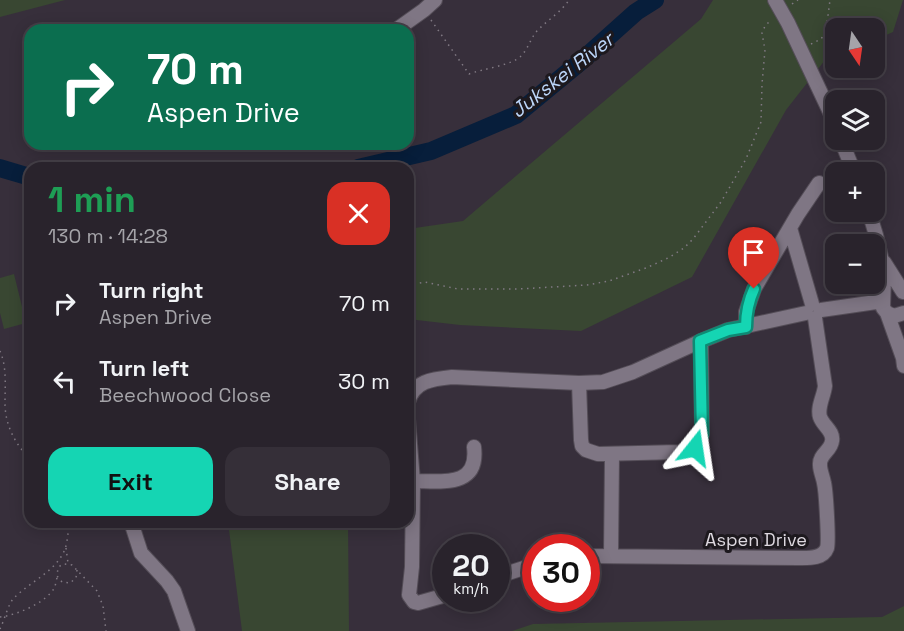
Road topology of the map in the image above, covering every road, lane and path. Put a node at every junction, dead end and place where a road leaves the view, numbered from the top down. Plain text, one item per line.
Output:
1 (569, 0) edge
2 (798, 0) edge
3 (830, 0) edge
4 (426, 3) edge
5 (779, 6) edge
6 (403, 24) edge
7 (799, 49) junction
8 (825, 102) edge
9 (819, 183) dead end
10 (790, 228) junction
11 (885, 263) edge
12 (414, 284) edge
13 (903, 292) edge
14 (884, 294) edge
15 (885, 304) junction
16 (814, 311) junction
17 (904, 313) edge
18 (746, 327) junction
19 (904, 340) edge
20 (700, 341) junction
21 (0, 351) edge
22 (903, 362) edge
23 (579, 383) junction
24 (414, 389) edge
25 (474, 447) dead end
26 (24, 453) edge
27 (612, 455) junction
28 (414, 481) edge
29 (69, 528) edge
30 (133, 528) edge
31 (412, 528) edge
32 (66, 547) junction
33 (600, 556) edge
34 (611, 556) junction
35 (68, 563) junction
36 (77, 570) junction
37 (57, 576) junction
38 (432, 599) edge
39 (6, 616) junction
40 (0, 617) edge
41 (0, 629) edge
42 (106, 631) edge
43 (188, 631) edge

1 - 4 path
2 - 5 path
3 - 7 path
4 - 6 street
5 - 7 street
5 - 12 path
7 - 8 street
9 - 10 street
10 - 16 street, Aspen Drive
10 - 18 street
11 - 13 street
13 - 15 street
14 - 15 street
15 - 16 street
15 - 17 street
15 - 22 street
16 - 18 street
16 - 34 street, Aspen Drive
18 - 20 street
19 - 22 street
20 - 23 street
20 - 27 street
21 - 26 path
23 - 24 street
23 - 27 street
25 - 28 street
27 - 34 street
29 - 32 path
30 - 43 street
31 - 38 street
32 - 35 path
32 - 39 path
33 - 34 street, Aspen Drive
35 - 36 path
35 - 37 path
36 - 37 path
36 - 42 path
37 - 39 path
39 - 40 path
39 - 41 path

